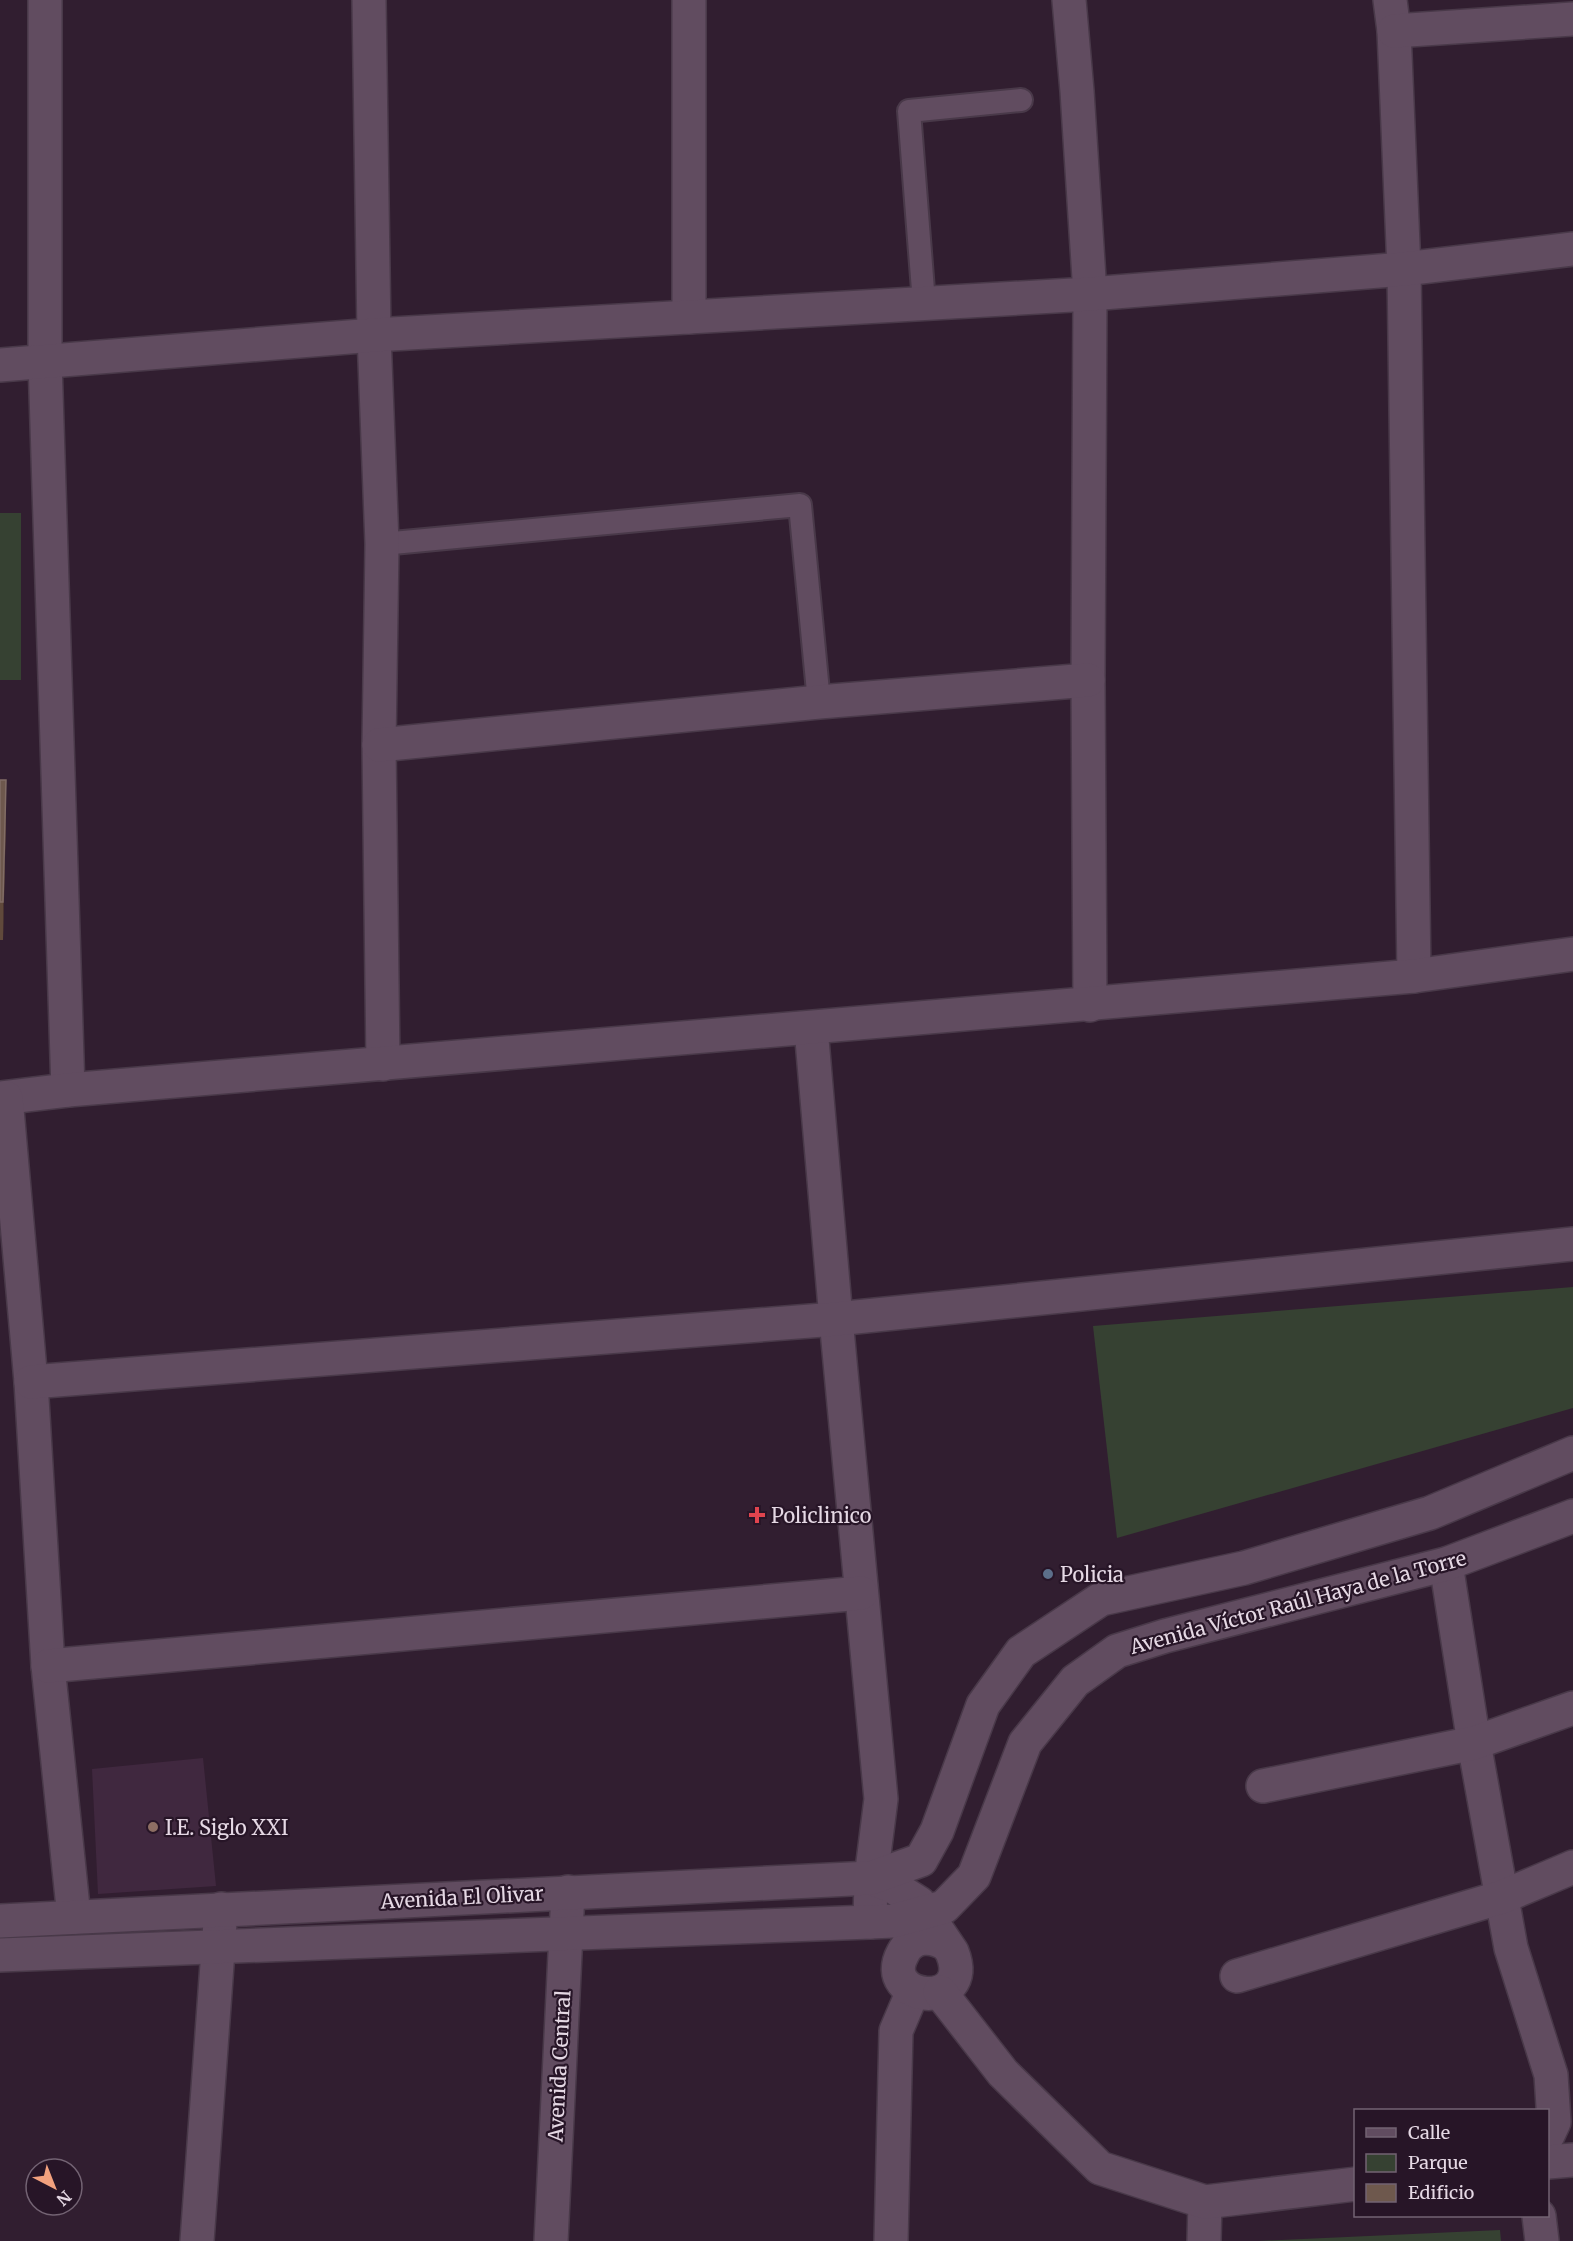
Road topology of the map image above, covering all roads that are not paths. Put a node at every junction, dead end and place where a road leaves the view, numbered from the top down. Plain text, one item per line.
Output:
1 (45, 0) edge
2 (369, 0) edge
3 (688, 0) edge
4 (1069, 0) edge
5 (1392, 16) edge
6 (1573, 19) edge
7 (1021, 100) dead end
8 (1573, 249) edge
9 (1404, 269) junction
10 (1090, 294) junction
11 (924, 303) junction
12 (689, 317) junction
13 (374, 335) junction
14 (45, 361) junction
15 (0, 365) edge
16 (382, 544) junction
17 (1088, 681) junction
18 (819, 702) junction
19 (379, 745) junction
20 (1573, 954) edge
21 (1414, 976) junction
22 (1090, 1005) junction
23 (811, 1028) junction
24 (383, 1064) junction
25 (68, 1090) junction
26 (3, 1098) edge
27 (1573, 1244) edge
28 (836, 1319) junction
29 (32, 1382) junction
30 (1573, 1453) edge
31 (1573, 1516) edge
32 (1446, 1564) junction
33 (861, 1593) junction
34 (48, 1666) junction
35 (1573, 1708) edge
36 (1474, 1743) junction
37 (1263, 1786) dead end
38 (1573, 1867) edge
39 (871, 1878) junction
40 (568, 1892) junction
41 (1502, 1897) junction
42 (221, 1909) junction
43 (935, 1910) junction
44 (74, 1917) junction
45 (0, 1921) edge
46 (870, 1922) junction
47 (566, 1933) junction
48 (947, 1945) junction
49 (219, 1947) junction
50 (0, 1955) edge
51 (900, 1958) junction
52 (1238, 1976) dead end
53 (926, 1991) junction
54 (1549, 2132) edge
55 (1573, 2160) edge
56 (1549, 2162) edge
57 (1354, 2184) edge
58 (1205, 2202) junction
59 (1539, 2217) edge
60 (197, 2241) edge
61 (551, 2241) edge
62 (891, 2241) edge
63 (1204, 2241) edge
64 (1542, 2241) edge

1 - 14 street
2 - 13 street
3 - 12 street
4 - 10 street
5 - 6 street
5 - 9 street
7 - 11 lane
8 - 9 street
9 - 10 street
9 - 21 street
10 - 11 street
10 - 17 street
11 - 12 street
12 - 13 street
13 - 14 street
13 - 16 street
14 - 15 street
14 - 25 street
16 - 18 lane
16 - 19 street
17 - 18 street
17 - 22 street
18 - 19 street
19 - 24 street
20 - 21 street
21 - 22 street
22 - 23 street
23 - 24 street
23 - 28 street
24 - 25 street
25 - 26 street
26 - 29 street
27 - 28 street
28 - 29 street
28 - 33 street
29 - 34 street
30 - 39 street, Avenida El Olivar
31 - 32 street, Avenida Víctor Raúl Haya de la Torre
32 - 36 street
32 - 43 street, Avenida Víctor Raúl Haya de la Torre
33 - 34 street
33 - 39 street
34 - 44 street
35 - 36 street
36 - 37 street
36 - 41 street
38 - 41 street
39 - 40 street, Avenida El Olivar
39 - 43 street
39 - 46 street
40 - 42 street, Avenida El Olivar
40 - 47 street, Avenida Central
41 - 52 street
41 - 54 street
42 - 44 street, Avenida El Olivar
42 - 49 street
43 - 46 street
43 - 48 street
44 - 45 street, Avenida El Olivar
46 - 47 street
46 - 51 street
47 - 49 street
47 - 61 street, Avenida Central
48 - 51 street
48 - 53 street
49 - 50 street
49 - 60 street
51 - 53 street
53 - 58 street
53 - 62 street
55 - 56 street
57 - 58 street
58 - 63 street
59 - 64 street

